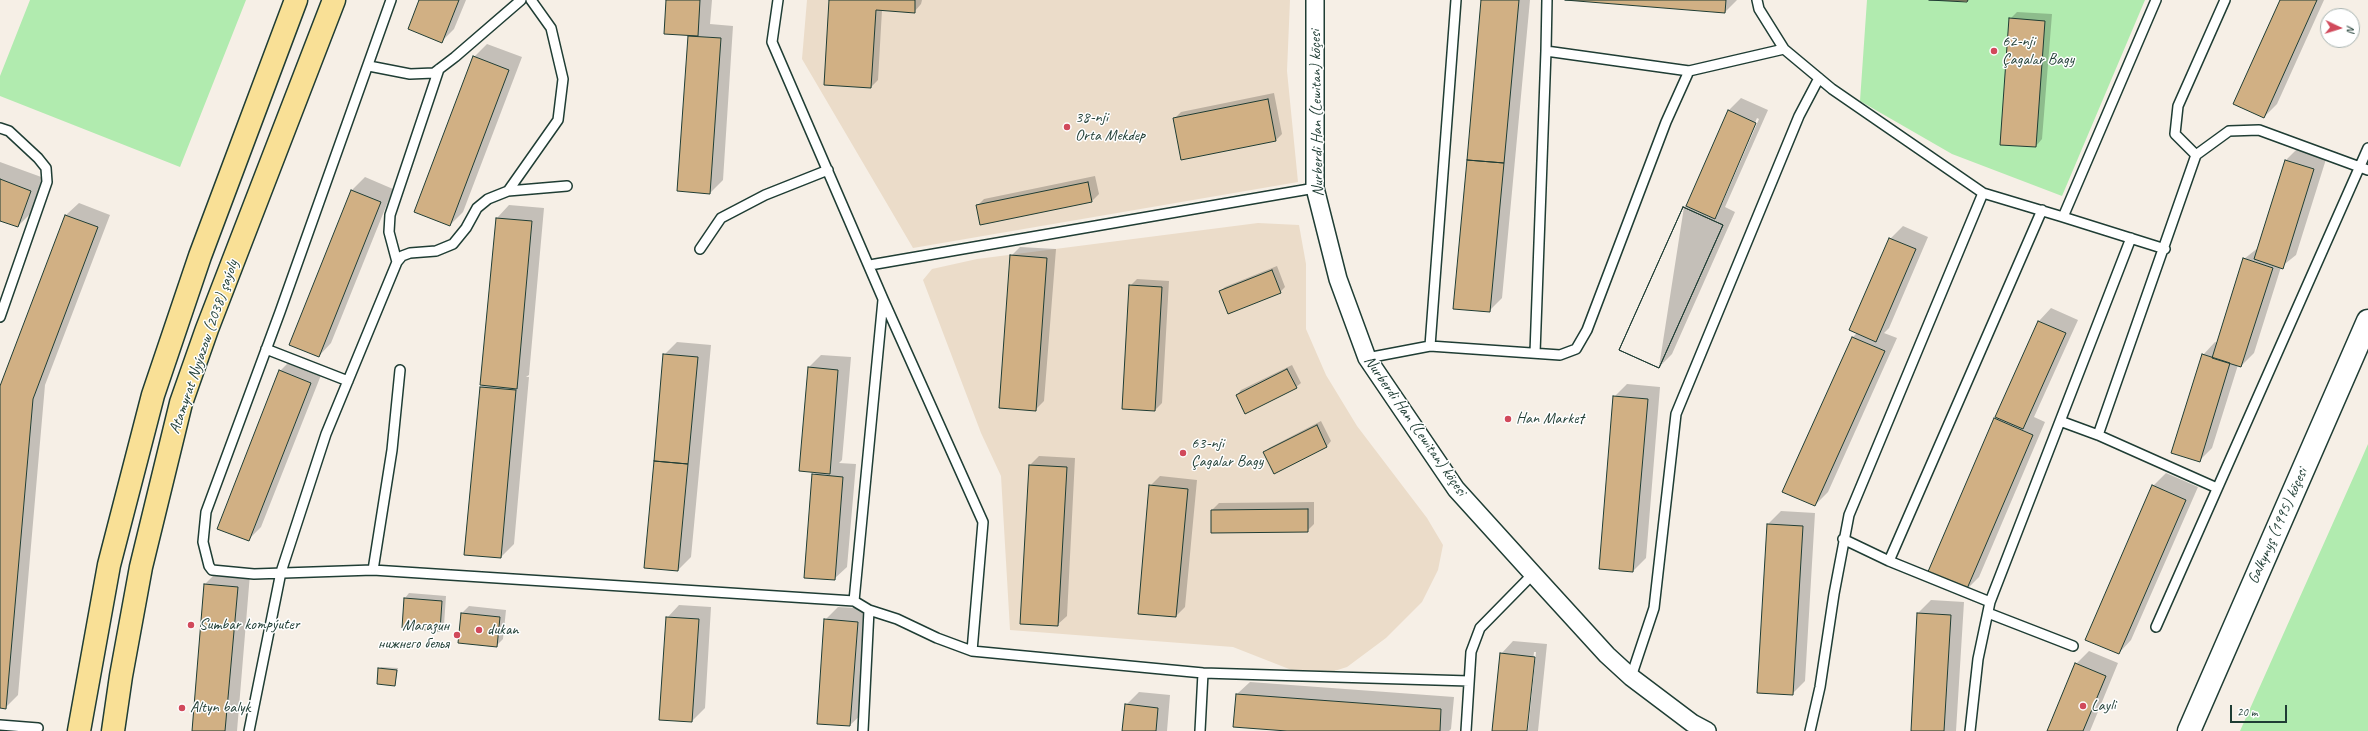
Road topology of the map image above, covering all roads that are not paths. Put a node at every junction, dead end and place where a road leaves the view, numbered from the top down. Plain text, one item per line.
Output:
1 (296, 0) edge
2 (334, 0) edge
3 (391, 0) edge
4 (521, 0) edge
5 (532, 0) edge
6 (778, 0) edge
7 (1315, 0) edge
8 (1456, 0) edge
9 (1547, 0) edge
10 (1757, 0) edge
11 (2156, 0) edge
12 (2225, 0) edge
13 (1784, 48) junction
14 (1546, 51) junction
15 (369, 66) junction
16 (439, 68) junction
17 (1689, 71) junction
18 (1818, 78) junction
19 (0, 128) edge
20 (2368, 148) edge
21 (2196, 155) junction
22 (2364, 168) edge
23 (828, 170) junction
24 (567, 186) dead end
25 (1315, 188) junction
26 (508, 191) junction
27 (1983, 193) junction
28 (2042, 210) junction
29 (2063, 217) junction
30 (2131, 238) junction
31 (700, 249) dead end
32 (2165, 249) junction
33 (397, 262) junction
34 (870, 265) junction
35 (883, 299) junction
36 (0, 318) edge
37 (2368, 321) edge
38 (1430, 346) junction
39 (266, 350) junction
40 (1535, 353) junction
41 (2368, 355) edge
42 (1367, 358) junction
43 (400, 370) dead end
44 (348, 381) junction
45 (2060, 421) junction
46 (2098, 435) junction
47 (2217, 488) junction
48 (1843, 539) junction
49 (1889, 561) junction
50 (373, 570) junction
51 (281, 572) junction
52 (1533, 574) junction
53 (854, 601) junction
54 (1990, 602) junction
55 (869, 610) junction
56 (1988, 613) junction
57 (2156, 627) dead end
58 (2073, 646) dead end
59 (972, 651) junction
60 (1203, 673) junction
61 (1631, 677) junction
62 (1469, 681) junction
63 (0, 725) edge
64 (38, 728) dead end
65 (1697, 728) edge
66 (22, 729) edge
67 (79, 731) edge
68 (113, 731) edge
69 (249, 731) edge
70 (863, 731) edge
71 (1200, 731) edge
72 (1466, 731) edge
73 (1810, 731) edge
74 (1970, 731) edge
75 (2189, 731) edge
76 (2205, 731) edge

1 - 67 main road, Atamyrat Nyýazow (2038) şaýoly
2 - 68 main road, Atamyrat Nyýazow (2038) şaýoly
3 - 15 lane
4 - 16 lane
5 - 26 lane
6 - 23 lane
7 - 25 street, Nurberdi Han (Lewitan) köçesi
8 - 38 lane
9 - 14 lane
10 - 13 lane
11 - 29 lane
12 - 21 lane
13 - 17 lane
13 - 18 lane
14 - 17 lane
14 - 40 lane
15 - 16 lane
15 - 39 lane
16 - 33 lane
17 - 40 lane
18 - 27 lane
18 - 61 lane
19 - 36 lane
20 - 22 lane
21 - 22 lane
21 - 32 lane
22 - 47 lane
23 - 31 lane
23 - 34 lane
24 - 26 lane
25 - 34 lane
25 - 42 street, Nurberdi Han (Lewitan) köçesi
26 - 33 lane
27 - 28 lane
27 - 48 lane
28 - 29 lane
28 - 49 lane
29 - 30 lane
30 - 32 lane
30 - 45 lane
32 - 46 lane
33 - 44 lane
34 - 35 lane
35 - 53 lane
35 - 59 lane
37 - 75 main road, Galkynyş (1995) köçesi
38 - 40 lane
38 - 42 lane
39 - 44 lane
39 - 51 lane
41 - 76 main road, Galkynyş (1995) köçesi
42 - 52 street, Nurberdi Han (Lewitan) köçesi
43 - 50 lane
44 - 51 lane
45 - 46 lane
45 - 54 lane
46 - 47 lane
47 - 57 lane
48 - 49 lane
48 - 73 lane
49 - 54 lane
50 - 51 lane
50 - 53 lane
51 - 69 lane
52 - 61 street, Nurberdi Han (Lewitan) köçesi
52 - 62 lane
53 - 55 lane
54 - 56 lane
55 - 59 lane
55 - 70 lane
56 - 58 lane
56 - 74 lane
59 - 60 lane
60 - 62 lane
60 - 71 lane
61 - 65 street, Nurberdi Han (Lewitan) köçesi
62 - 72 lane
63 - 66 lane
64 - 66 lane

